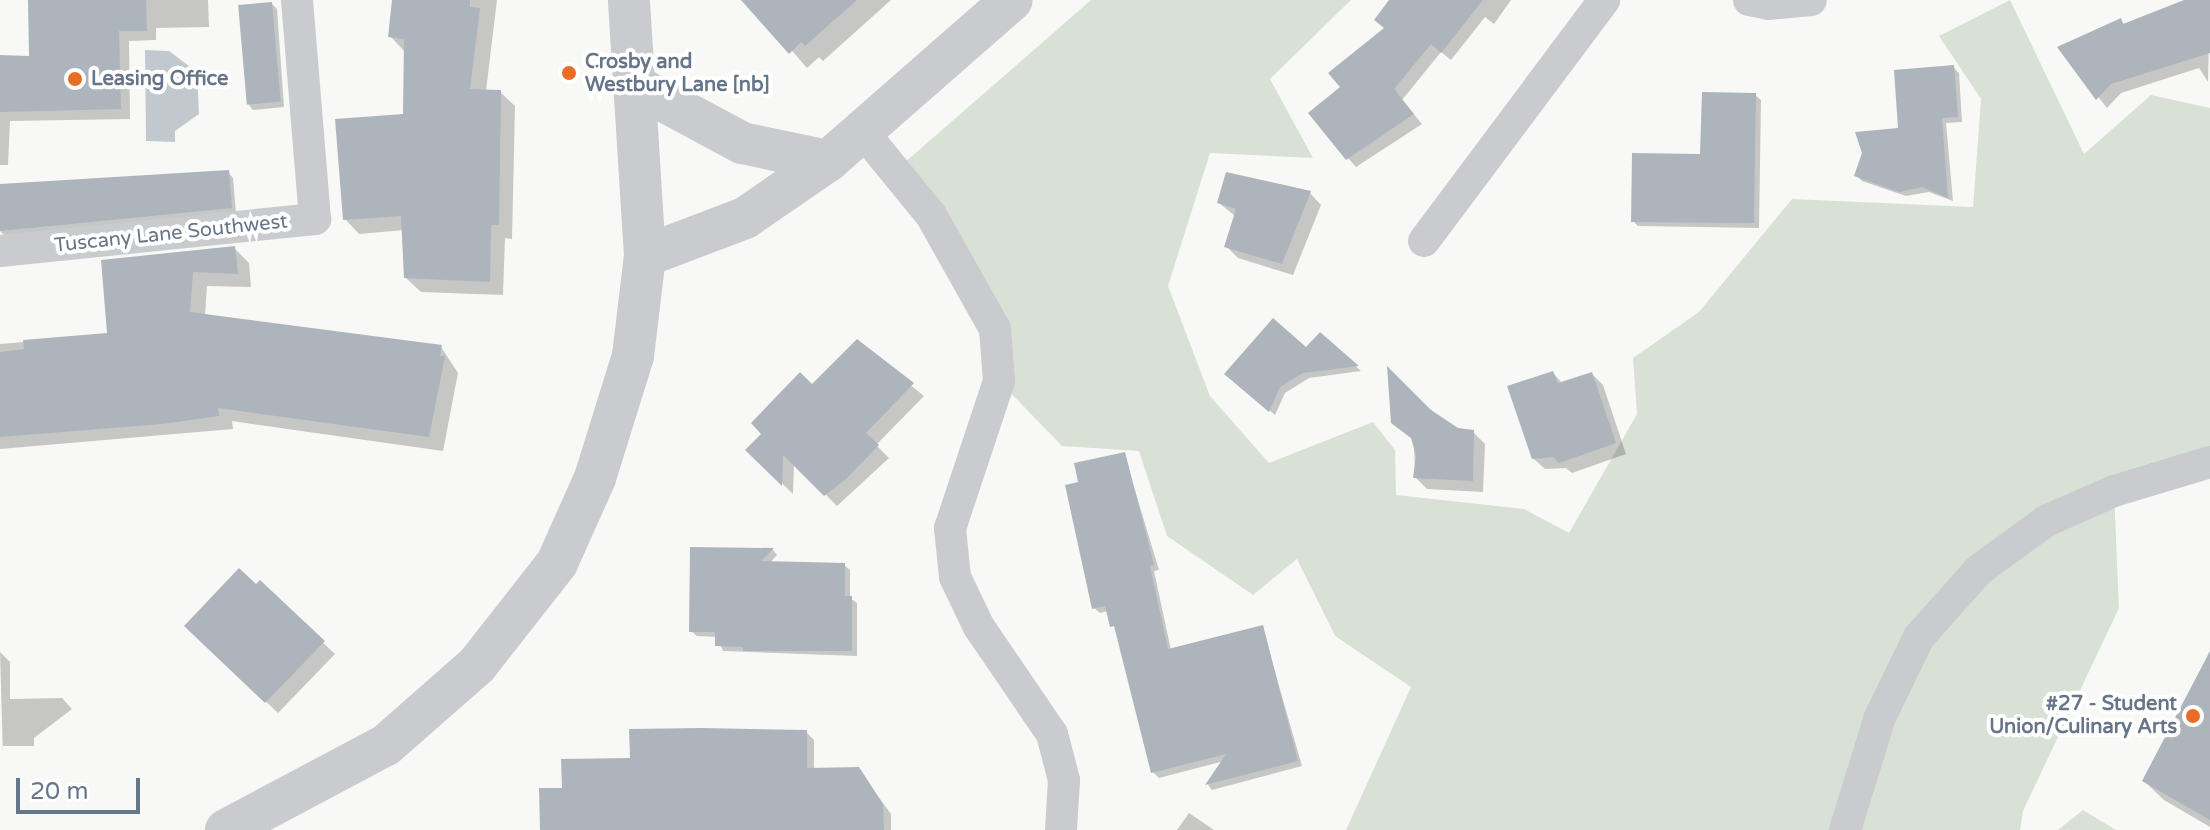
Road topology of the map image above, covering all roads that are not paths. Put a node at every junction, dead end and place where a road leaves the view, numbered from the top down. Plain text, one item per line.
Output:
1 (297, 0) edge
2 (629, 0) edge
3 (1012, 0) edge
4 (1604, 0) edge
5 (1749, 0) edge
6 (1811, 0) edge
7 (634, 85) junction
8 (863, 132) junction
9 (828, 161) junction
10 (1424, 241) dead end
11 (0, 251) edge
12 (645, 256) junction
13 (2210, 462) edge
14 (226, 830) edge
15 (1061, 830) edge
16 (1845, 830) edge

1 - 11 street, Tuscany Lane Southwest
2 - 7 street
3 - 8 street
4 - 10 street
5 - 6 street
7 - 9 street
7 - 12 street
8 - 9 street
8 - 15 street
9 - 12 street
12 - 14 street
13 - 16 street

